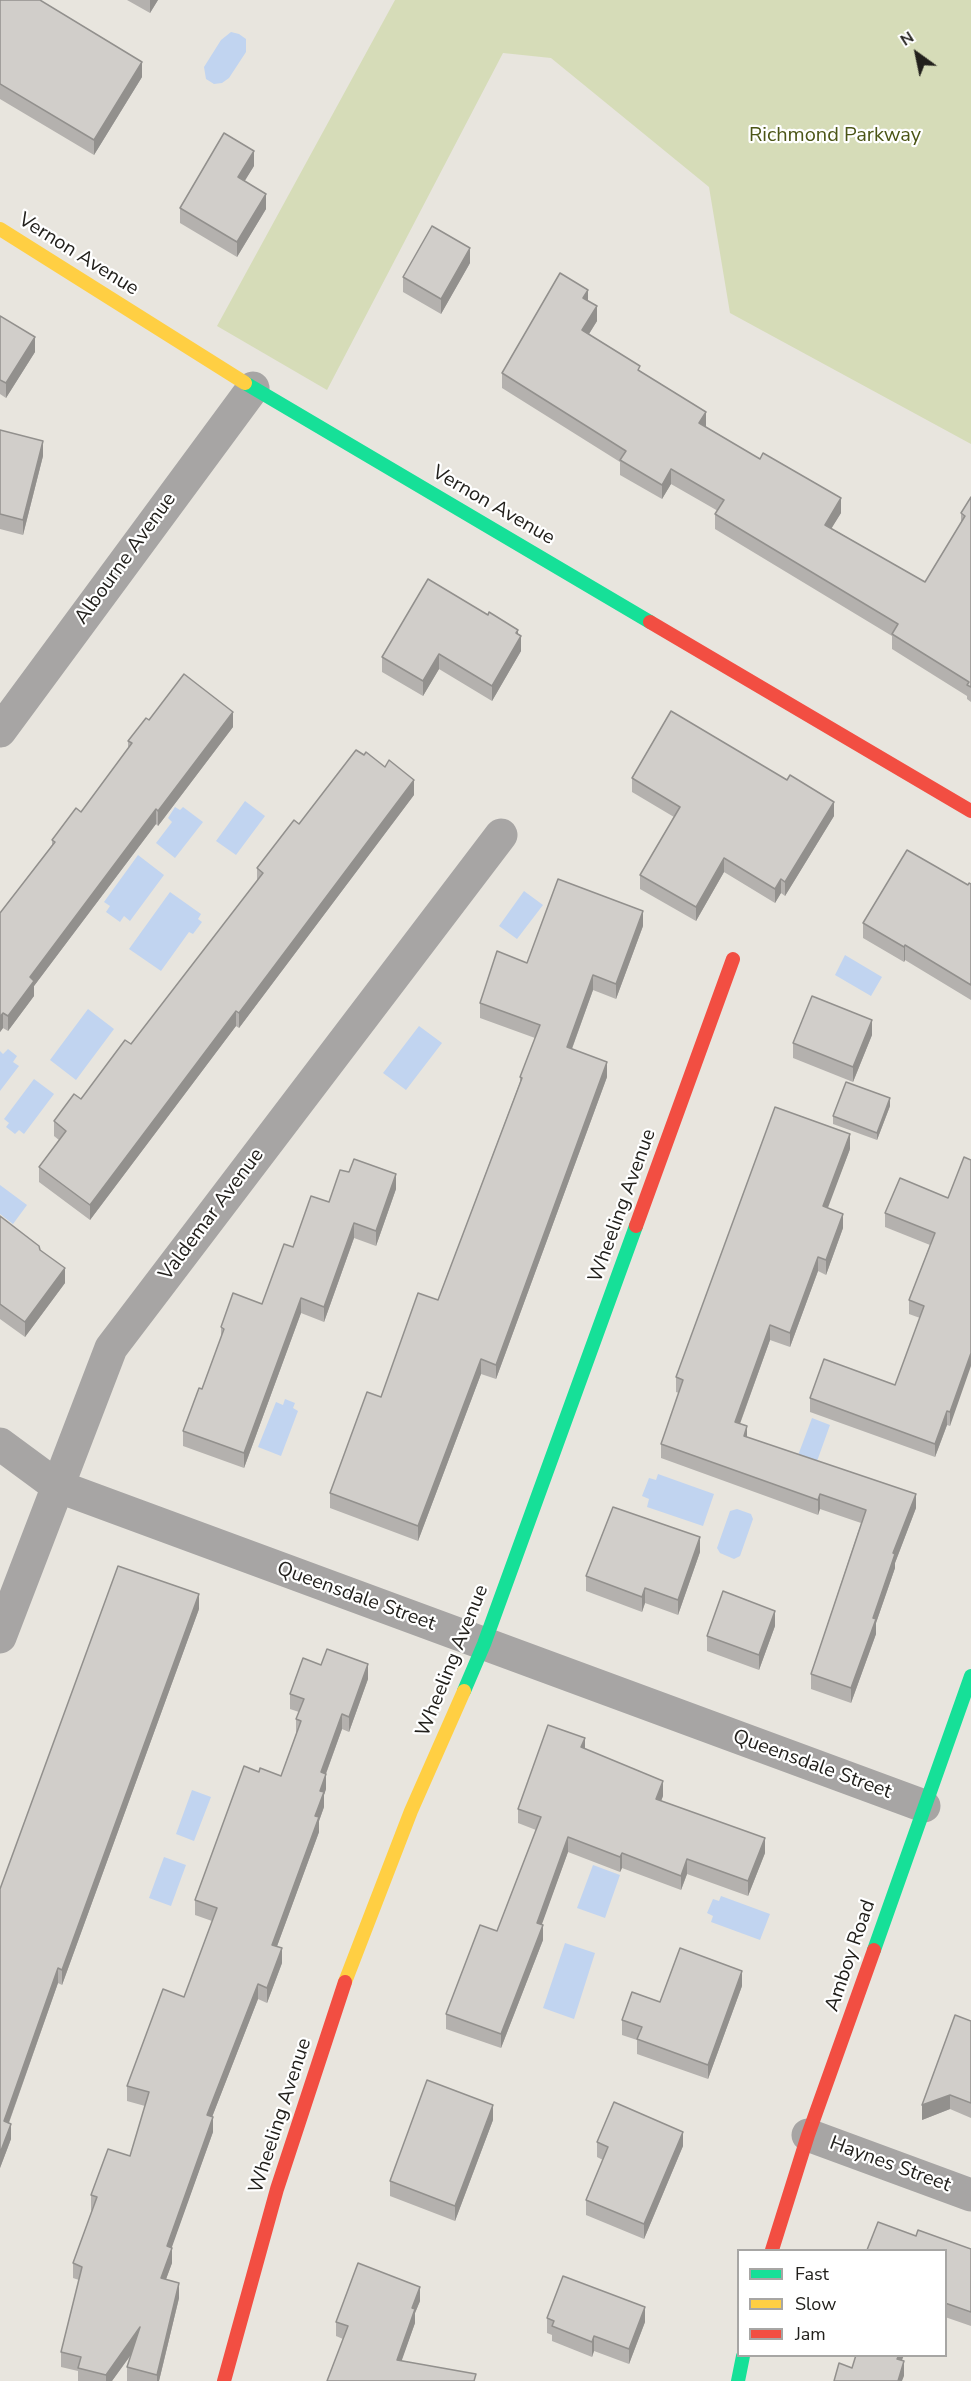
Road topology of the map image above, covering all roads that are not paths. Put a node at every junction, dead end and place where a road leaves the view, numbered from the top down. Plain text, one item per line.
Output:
1 (0, 229) edge
2 (253, 388) junction
3 (0, 731) edge
4 (971, 811) edge
5 (501, 835) dead end
6 (733, 959) dead end
7 (0, 1444) edge
8 (57, 1485) junction
9 (0, 1637) edge
10 (484, 1644) junction
11 (967, 1696) edge
12 (924, 1806) junction
13 (808, 2135) junction
14 (971, 2194) edge
15 (772, 2249) edge
16 (743, 2357) edge
17 (224, 2381) edge
18 (738, 2381) edge

1 - 2 street, Vernon Avenue
2 - 3 street, Albourne Avenue
2 - 4 street, Vernon Avenue
5 - 8 street, Valdemar Avenue
6 - 10 street, Wheeling Avenue
7 - 8 street, Queensdale Street
8 - 9 street, Valdemar Avenue
8 - 10 street, Queensdale Street
10 - 12 street, Queensdale Street
10 - 17 street, Wheeling Avenue
11 - 12 street, Amboy Road
12 - 13 street, Amboy Road
13 - 14 street, Haynes Street
13 - 15 street, Amboy Road
16 - 18 street

